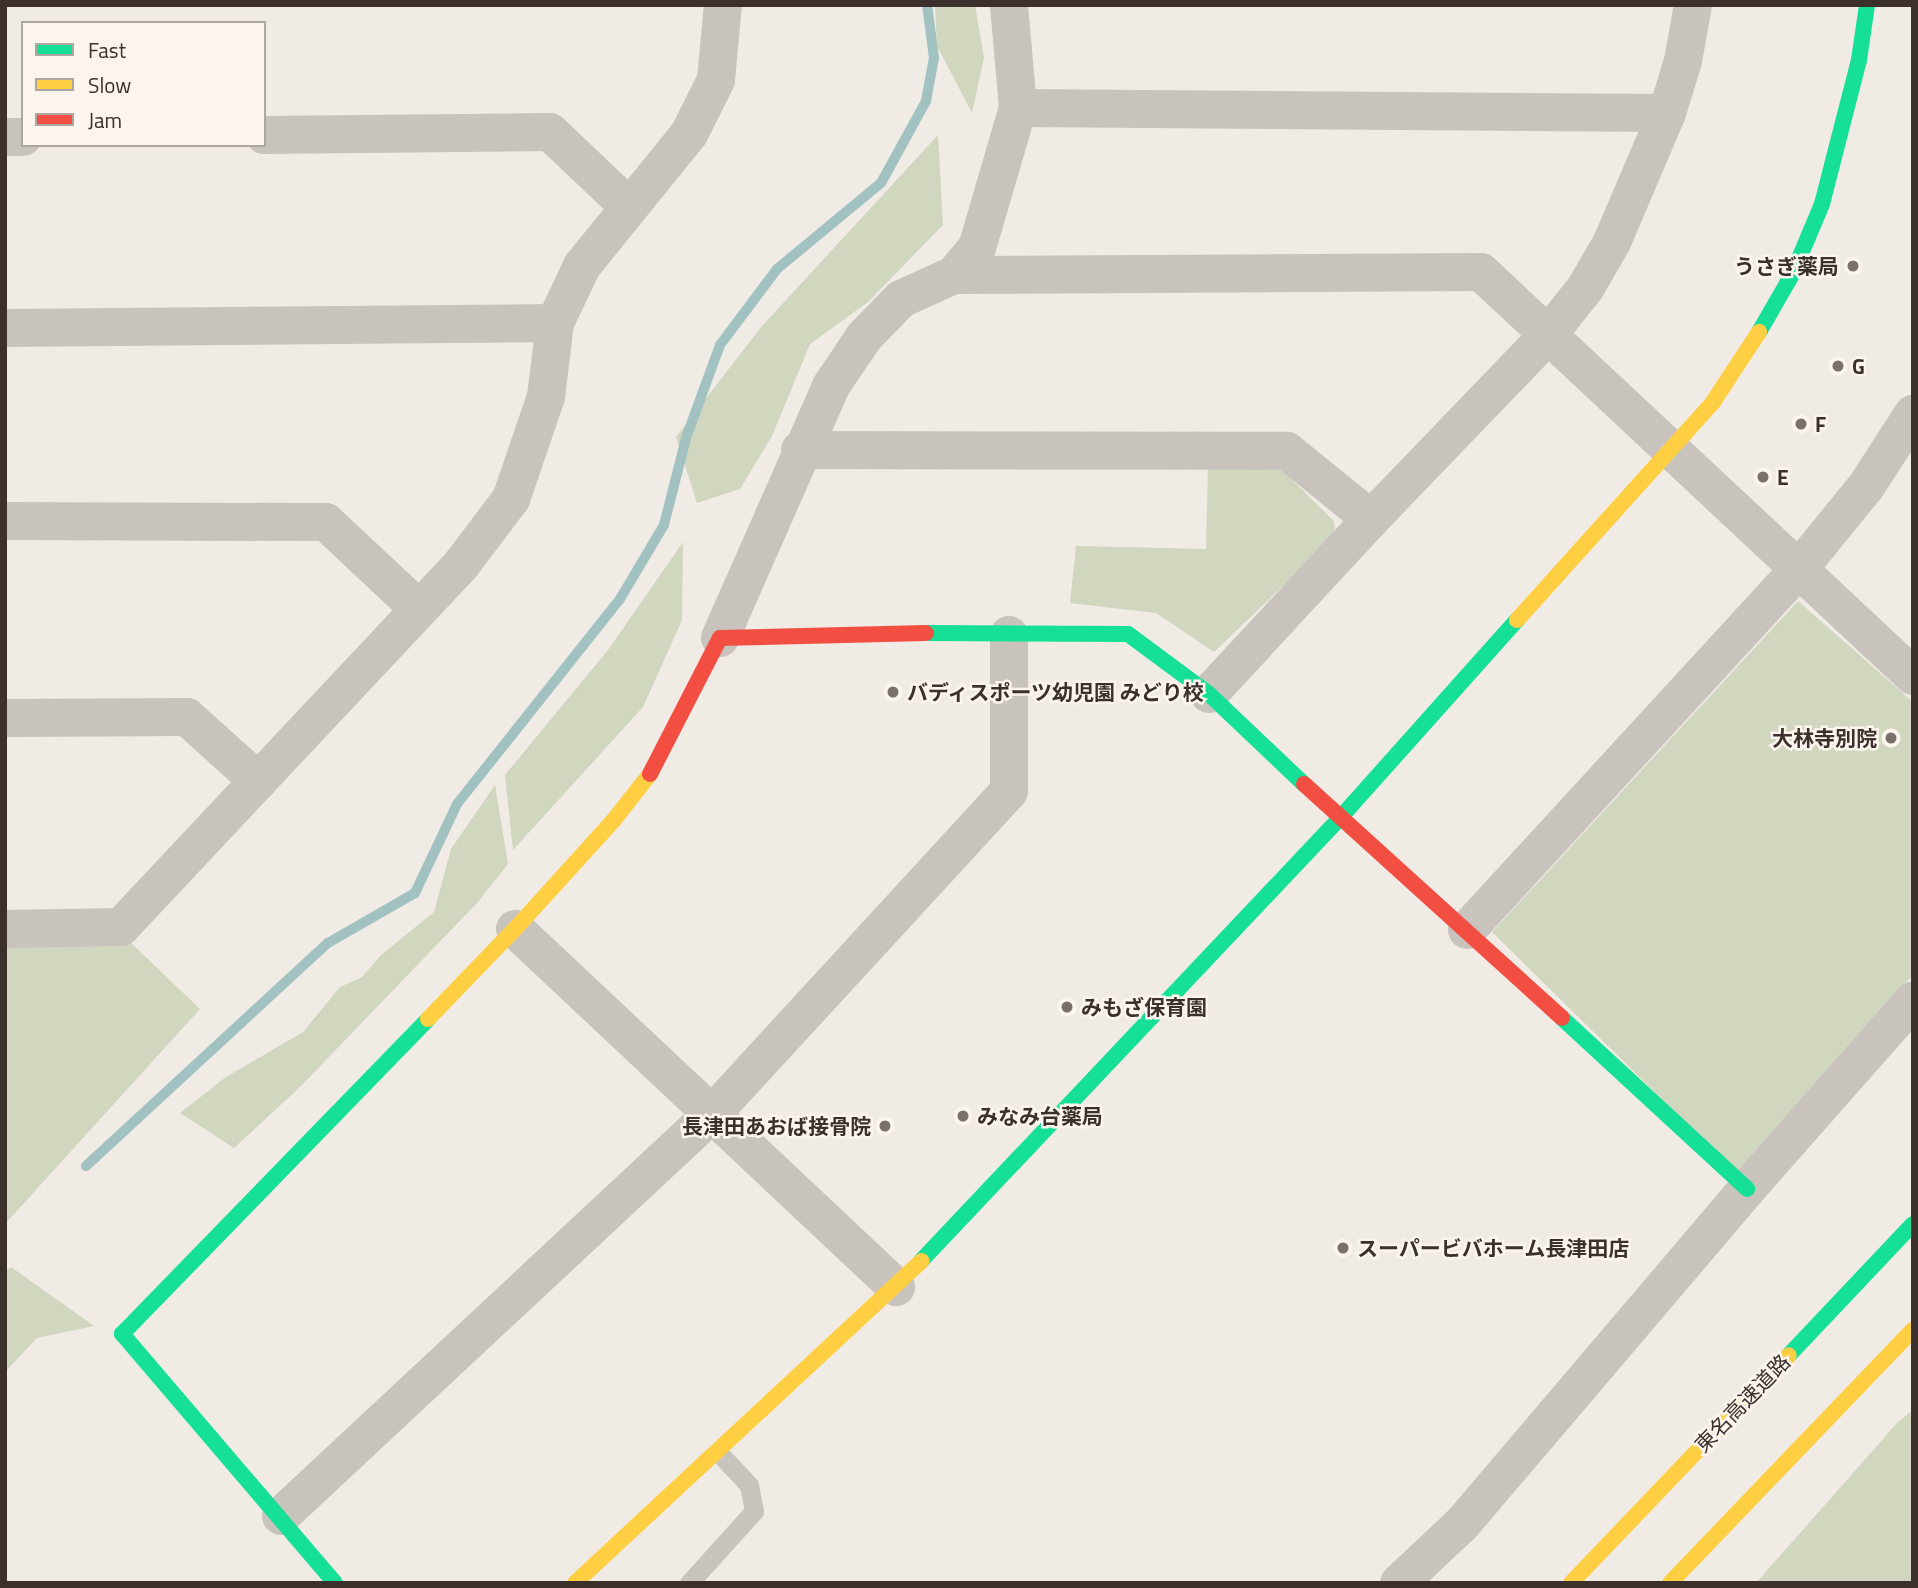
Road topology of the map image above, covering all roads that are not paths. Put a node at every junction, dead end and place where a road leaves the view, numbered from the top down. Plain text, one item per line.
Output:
1 (723, 5) edge
2 (1009, 5) edge
3 (1693, 5) edge
4 (1867, 5) edge
5 (1017, 108) junction
6 (1667, 113) junction
7 (266, 135) edge
8 (628, 206) junction
9 (954, 275) junction
10 (555, 323) junction
11 (5, 328) edge
12 (1548, 335) junction
13 (1913, 414) edge
14 (800, 450) junction
15 (1671, 452) junction
16 (1371, 519) junction
17 (5, 521) edge
18 (1798, 570) junction
19 (419, 609) junction
20 (1009, 635) junction
21 (720, 638) junction
22 (1913, 676) edge
23 (1209, 694) junction
24 (5, 718) edge
25 (258, 780) junction
26 (1340, 818) junction
27 (5, 929) edge
28 (515, 929) junction
29 (1467, 930) junction
30 (1913, 1001) edge
31 (713, 1113) junction
32 (1747, 1189) junction
33 (1913, 1224) edge
34 (896, 1287) junction
35 (1913, 1330) edge
36 (718, 1452) junction
37 (281, 1516) junction
38 (335, 1583) edge
39 (575, 1583) edge
40 (689, 1583) edge
41 (1399, 1583) edge
42 (1571, 1583) edge
43 (1670, 1583) edge

1 - 8 street
2 - 5 street
3 - 6 street
4 - 15 main road
5 - 6 street
5 - 9 street
6 - 12 street
7 - 8 street
8 - 10 street
9 - 12 street
9 - 14 street
10 - 11 street
10 - 19 street
12 - 15 street
12 - 16 street
13 - 18 street
14 - 16 street
14 - 21 street
15 - 18 street
15 - 26 main road
16 - 23 street
17 - 19 street
18 - 22 street
18 - 29 street
19 - 25 street
20 - 21 main road
20 - 23 main road
20 - 31 street
21 - 28 main road
23 - 26 main road
24 - 25 street
25 - 27 street
26 - 29 main road
26 - 34 main road
28 - 31 street
28 - 37 main road
29 - 32 main road
30 - 32 street
31 - 34 street
31 - 37 street
32 - 41 street
33 - 42 main road, 東名高速道路
34 - 36 main road
35 - 43 main road
36 - 39 main road
36 - 40 lane
37 - 38 main road

